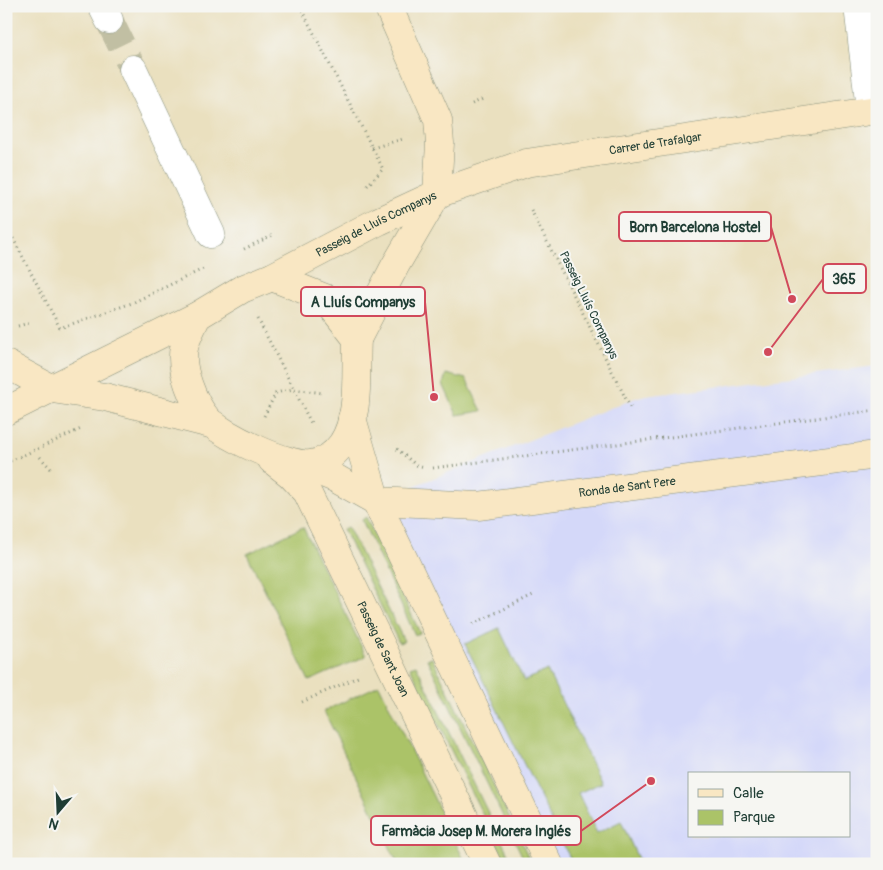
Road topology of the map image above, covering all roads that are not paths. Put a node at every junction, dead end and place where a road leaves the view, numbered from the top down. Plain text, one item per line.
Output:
1 (388, 6) edge
2 (858, 6) edge
3 (133, 69) tunnel mouth
4 (873, 110) edge
5 (437, 194) junction
6 (211, 234) dead end
7 (272, 277) junction
8 (197, 316) junction
9 (357, 340) junction
10 (6, 364) edge
11 (52, 389) junction
12 (6, 411) edge
13 (352, 418) junction
14 (214, 425) junction
15 (259, 450) junction
16 (877, 455) edge
17 (303, 465) junction
18 (376, 500) junction
19 (487, 864) edge
20 (549, 864) edge

1 - 5 main road, Passeig de Lluís Companys
2 - 4 street
3 - 6 street
4 - 5 main road, Carrer de Trafalgar
5 - 7 main road, Passeig de Lluís Companys
5 - 9 main road
7 - 8 main road, Passeig de Lluís Companys
7 - 9 main road
8 - 11 main road, Passeig de Lluís Companys
8 - 14 main road
9 - 13 main road
10 - 11 main road
11 - 12 main road, Passeig de Lluís Companys
11 - 14 main road
13 - 17 main road
13 - 18 main road
14 - 15 main road
15 - 17 main road
15 - 19 main road, Passeig de Sant Joan
16 - 18 main road, Ronda de Sant Pere
17 - 18 main road
18 - 20 main road

